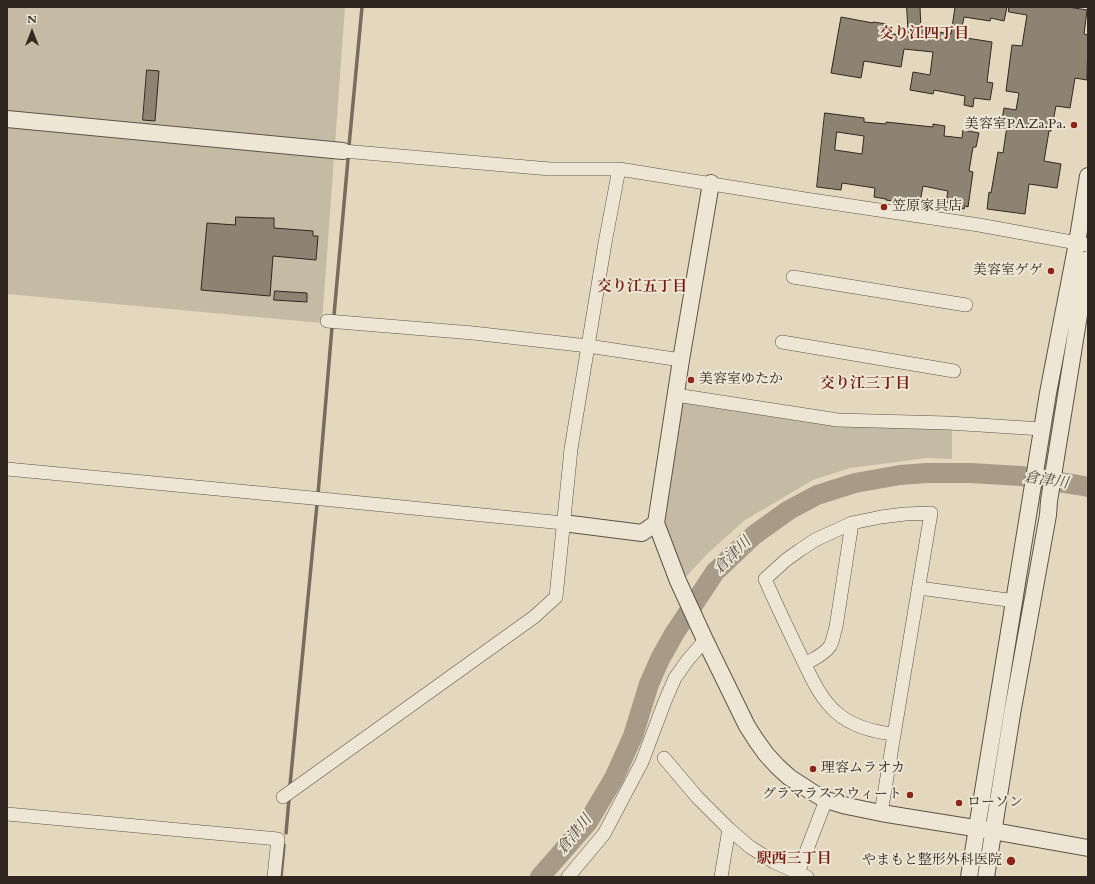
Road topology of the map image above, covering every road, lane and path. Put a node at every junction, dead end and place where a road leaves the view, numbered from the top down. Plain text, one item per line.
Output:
1 (7, 119) edge
2 (343, 151) joint
3 (619, 169) junction
4 (1088, 176) edge
5 (711, 183) junction
6 (1082, 244) edge
7 (1088, 259) edge
8 (793, 277) dead end
9 (966, 305) dead end
10 (327, 321) dead end
11 (782, 342) dead end
12 (588, 346) junction
13 (681, 360) junction
14 (954, 371) dead end
15 (676, 395) junction
16 (1042, 429) junction
17 (7, 469) edge
18 (563, 523) junction
19 (656, 523) junction
20 (852, 523) junction
21 (919, 588) junction
22 (1014, 601) junction
23 (703, 636) junction
24 (805, 664) junction
25 (894, 734) junction
26 (664, 758) dead end
27 (283, 797) dead end
28 (826, 800) junction
29 (881, 813) junction
30 (7, 814) edge
31 (977, 829) junction
32 (729, 830) junction
33 (993, 831) junction
34 (1088, 848) edge
35 (801, 876) edge
36 (274, 877) edge
37 (568, 877) edge
38 (721, 877) edge
39 (969, 877) edge
40 (986, 877) edge

1 - 2 street
2 - 3 street
3 - 5 street
3 - 12 street
4 - 6 street
5 - 6 street
5 - 13 street
6 - 16 street
7 - 33 street
8 - 9 street
10 - 12 street
11 - 14 street
12 - 13 street
12 - 18 street
13 - 15 street
15 - 16 street
15 - 19 street
16 - 22 street
17 - 18 street
18 - 19 street
18 - 27 street
19 - 23 street
20 - 21 street
20 - 24 street
20 - 24 street
21 - 22 street
21 - 25 street
22 - 31 street
23 - 28 street
23 - 37 street
24 - 25 street
25 - 29 street
26 - 32 street
28 - 29 street
28 - 35 street
29 - 31 street
30 - 36 street
31 - 33 street
31 - 39 street
32 - 35 street
32 - 38 street
33 - 34 street
33 - 40 street

